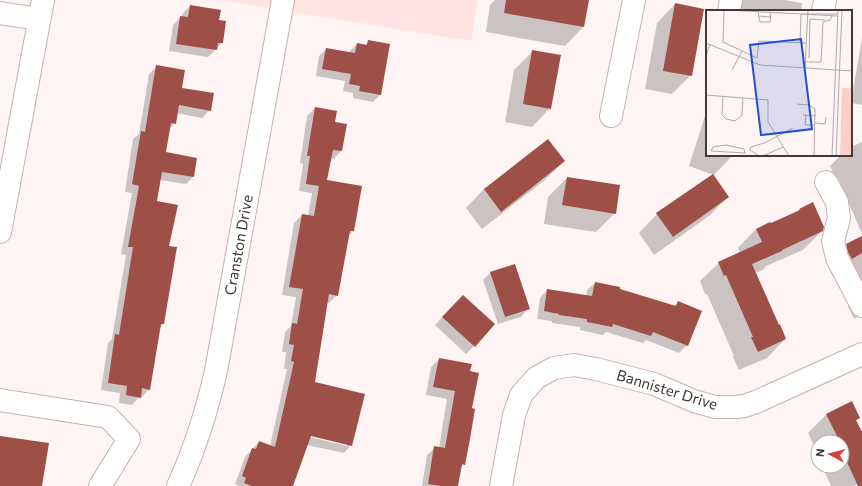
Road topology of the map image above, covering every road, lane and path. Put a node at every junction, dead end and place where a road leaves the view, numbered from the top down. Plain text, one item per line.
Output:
1 (283, 0) edge
2 (634, 0) edge
3 (731, 0) edge
4 (825, 0) edge
5 (41, 10) edge
6 (729, 10) edge
7 (823, 10) edge
8 (0, 13) edge
9 (611, 116) dead end
10 (826, 182) dead end
11 (0, 232) edge
12 (862, 306) edge
13 (862, 354) edge
14 (0, 400) edge
15 (100, 486) edge
16 (178, 486) edge
17 (501, 486) edge

1 - 16 street, Cranston Drive
2 - 9 street
3 - 6 street
4 - 7 street
5 - 8 street
5 - 11 street
10 - 12 street
13 - 17 street, Bannister Drive
14 - 15 street

